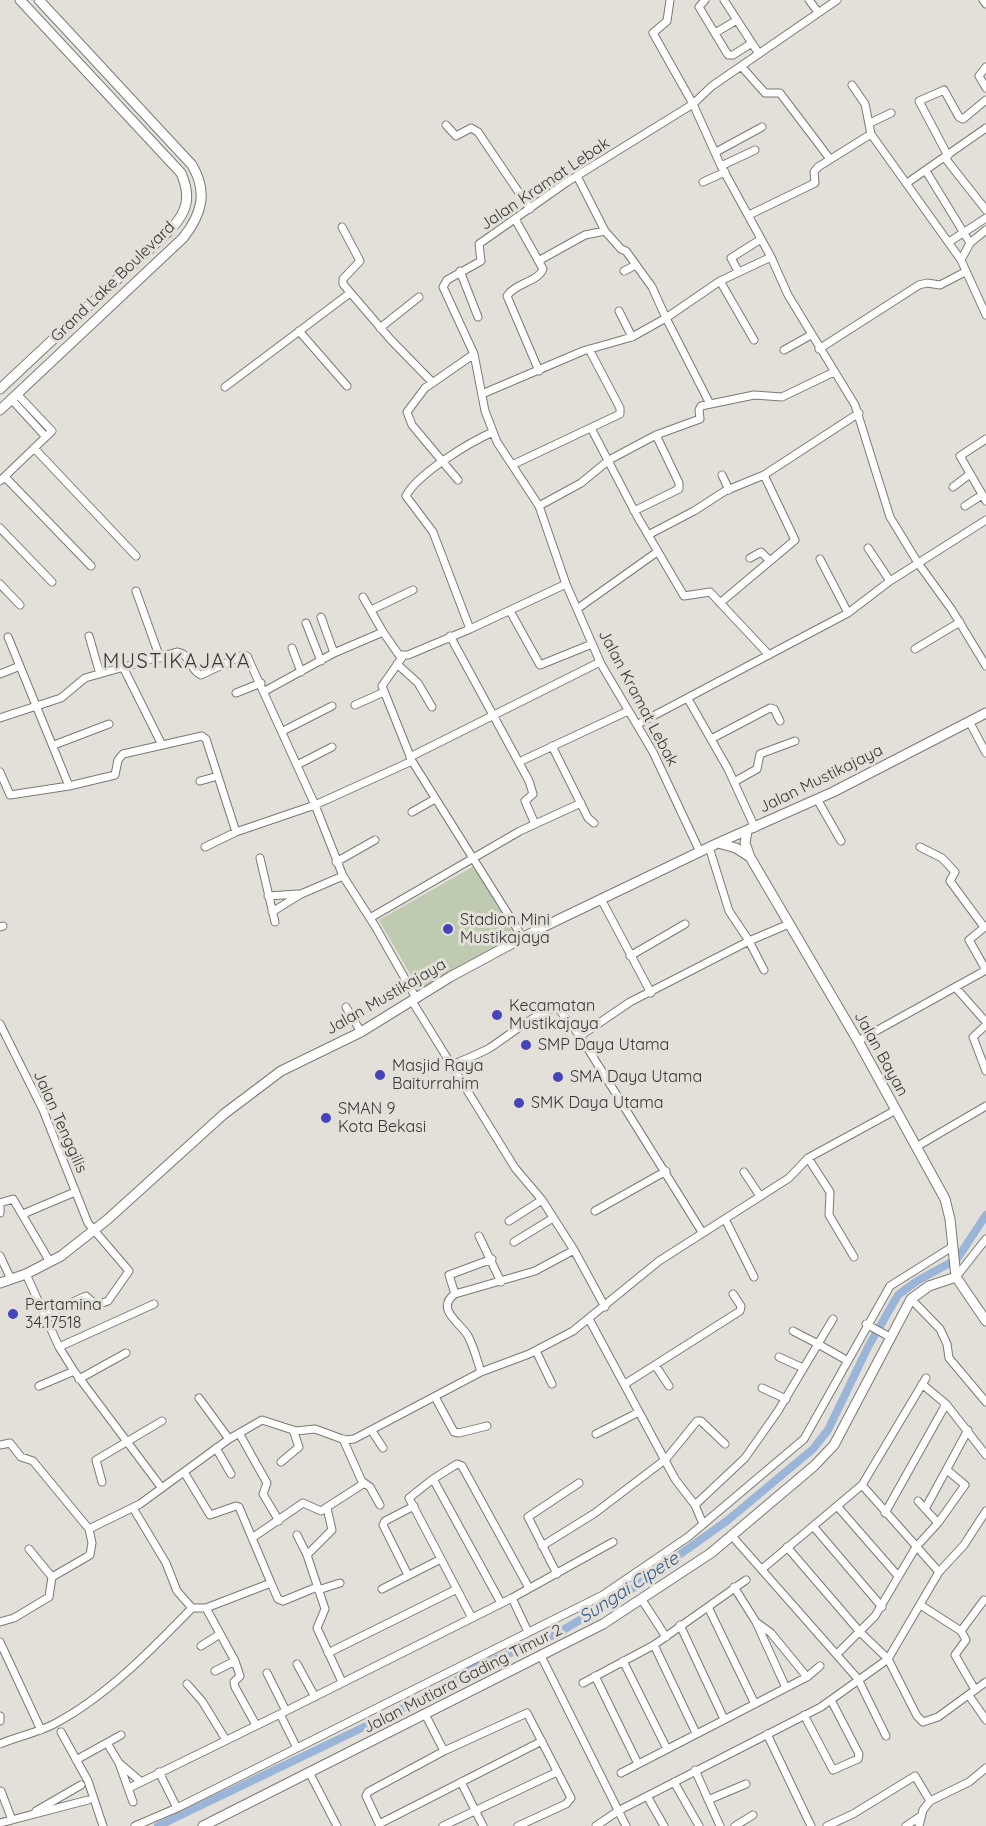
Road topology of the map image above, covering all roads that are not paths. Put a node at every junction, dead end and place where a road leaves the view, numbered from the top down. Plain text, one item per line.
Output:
1 (20, 0) edge
2 (39, 0) edge
3 (670, 0) edge
4 (705, 0) edge
5 (724, 0) edge
6 (809, 0) edge
7 (837, 0) edge
8 (983, 0) edge
9 (986, 4) edge
10 (818, 12) junction
11 (737, 20) junction
12 (715, 33) junction
13 (752, 43) junction
14 (759, 54) junction
15 (741, 66) junction
16 (986, 67) edge
17 (112, 79) junction
18 (852, 86) dead end
19 (102, 88) junction
20 (986, 88) edge
21 (986, 100) edge
22 (693, 104) junction
23 (891, 112) dead end
24 (870, 123) junction
25 (446, 125) dead end
26 (762, 127) dead end
27 (986, 128) edge
28 (871, 134) junction
29 (755, 150) dead end
30 (716, 152) junction
31 (946, 157) junction
32 (830, 159) junction
33 (723, 169) junction
34 (926, 171) junction
35 (577, 176) junction
36 (704, 182) dead end
37 (907, 183) junction
38 (530, 208) junction
39 (986, 210) edge
40 (749, 215) junction
41 (986, 218) edge
42 (515, 219) junction
43 (342, 226) dead end
44 (986, 230) edge
45 (605, 231) junction
46 (964, 234) junction
47 (761, 240) junction
48 (949, 242) junction
49 (970, 243) junction
50 (771, 257) junction
51 (540, 260) junction
52 (961, 260) junction
53 (636, 265) junction
54 (624, 271) dead end
55 (738, 271) junction
56 (459, 272) junction
57 (965, 272) junction
58 (122, 275) junction
59 (720, 281) junction
60 (133, 286) junction
61 (350, 293) junction
62 (418, 297) dead end
63 (619, 311) dead end
64 (986, 315) edge
65 (478, 317) dead end
66 (666, 318) junction
67 (380, 328) junction
68 (299, 331) junction
69 (811, 334) junction
70 (632, 338) junction
71 (754, 340) dead end
72 (589, 349) junction
73 (819, 349) junction
74 (784, 350) dead end
75 (474, 354) junction
76 (539, 370) junction
77 (834, 372) junction
78 (432, 383) junction
79 (347, 386) dead end
80 (225, 387) dead end
81 (0, 389) edge
82 (482, 394) junction
83 (14, 397) junction
84 (710, 404) junction
85 (0, 410) edge
86 (859, 413) junction
87 (591, 428) junction
88 (493, 432) junction
89 (656, 435) junction
90 (46, 437) junction
91 (986, 439) edge
92 (34, 448) junction
93 (609, 460) junction
94 (442, 463) junction
95 (512, 465) junction
96 (970, 474) junction
97 (722, 475) dead end
98 (764, 475) junction
99 (2, 479) edge
100 (458, 480) dead end
101 (953, 487) dead end
102 (729, 490) junction
103 (984, 498) edge
104 (539, 506) junction
105 (965, 506) dead end
106 (634, 511) junction
107 (986, 520) edge
108 (0, 528) edge
109 (648, 535) junction
110 (868, 548) dead end
111 (657, 552) junction
112 (136, 556) dead end
113 (750, 558) dead end
114 (820, 559) dead end
115 (770, 561) junction
116 (918, 562) junction
117 (91, 566) dead end
118 (890, 581) junction
119 (52, 582) dead end
120 (0, 584) edge
121 (566, 584) junction
122 (413, 590) dead end
123 (136, 591) dead end
124 (363, 597) dead end
125 (720, 603) junction
126 (20, 605) dead end
127 (576, 609) junction
128 (371, 610) junction
129 (510, 610) junction
130 (848, 613) junction
131 (321, 617) dead end
132 (960, 622) junction
133 (306, 623) dead end
134 (470, 629) junction
135 (383, 632) junction
136 (89, 636) dead end
137 (450, 636) junction
138 (8, 637) dead end
139 (592, 644) junction
140 (292, 648) dead end
141 (915, 650) dead end
142 (334, 653) junction
143 (769, 654) junction
144 (403, 656) junction
145 (160, 658) junction
146 (321, 661) junction
147 (600, 662) junction
148 (397, 664) junction
149 (20, 666) junction
150 (986, 666) edge
151 (124, 669) junction
152 (301, 672) junction
153 (0, 674) edge
154 (100, 674) junction
155 (261, 683) junction
156 (265, 691) junction
157 (384, 692) junction
158 (236, 693) dead end
159 (688, 699) junction
160 (355, 705) dead end
161 (39, 706) junction
162 (332, 706) dead end
163 (432, 707) dead end
164 (628, 711) junction
165 (986, 714) edge
166 (495, 715) junction
167 (0, 718) edge
168 (780, 721) dead end
169 (969, 723) junction
170 (109, 724) dead end
171 (638, 724) junction
172 (283, 731) junction
173 (711, 739) junction
174 (795, 741) dead end
175 (54, 745) junction
176 (162, 745) junction
177 (552, 746) junction
178 (332, 747) dead end
179 (986, 753) edge
180 (411, 759) junction
181 (519, 762) junction
182 (297, 765) junction
183 (0, 772) edge
184 (218, 776) junction
185 (200, 781) dead end
186 (734, 782) junction
187 (69, 786) junction
188 (435, 799) junction
189 (817, 800) junction
190 (581, 803) junction
191 (315, 805) junction
192 (412, 812) dead end
193 (594, 823) dead end
194 (535, 824) junction
195 (751, 830) junction
196 (236, 832) junction
197 (375, 840) dead end
198 (841, 841) dead end
199 (714, 845) junction
200 (205, 847) dead end
201 (920, 847) dead end
202 (700, 852) junction
203 (750, 856) junction
204 (260, 858) dead end
205 (474, 860) junction
206 (336, 862) junction
207 (343, 876) junction
208 (301, 894) junction
209 (268, 896) junction
210 (601, 899) junction
211 (272, 912) junction
212 (370, 918) junction
213 (275, 922) dead end
214 (686, 924) dead end
215 (789, 924) junction
216 (985, 927) edge
217 (523, 938) junction
218 (749, 941) junction
219 (630, 956) junction
220 (985, 967) edge
221 (764, 970) dead end
222 (956, 988) junction
223 (651, 993) junction
224 (414, 1000) junction
225 (346, 1007) dead end
226 (986, 1023) edge
227 (1, 1027) edge
228 (361, 1032) junction
229 (580, 1036) junction
230 (858, 1041) junction
231 (452, 1065) junction
232 (986, 1071) edge
233 (986, 1106) edge
234 (896, 1110) junction
235 (916, 1147) junction
236 (808, 1158) junction
237 (666, 1172) junction
238 (744, 1172) dead end
239 (75, 1192) junction
240 (760, 1196) junction
241 (542, 1200) junction
242 (0, 1205) edge
243 (595, 1211) dead end
244 (0, 1213) edge
245 (24, 1214) junction
246 (553, 1218) junction
247 (725, 1219) junction
248 (509, 1221) dead end
249 (93, 1231) junction
250 (702, 1232) junction
251 (479, 1236) dead end
252 (986, 1239) edge
253 (514, 1242) dead end
254 (952, 1249) junction
255 (574, 1250) junction
256 (0, 1256) edge
257 (854, 1257) dead end
258 (492, 1259) junction
259 (50, 1262) junction
260 (26, 1274) junction
261 (754, 1276) dead end
262 (956, 1277) junction
263 (11, 1279) junction
264 (501, 1282) junction
265 (0, 1283) edge
266 (455, 1294) junction
267 (733, 1294) dead end
268 (911, 1299) junction
269 (154, 1304) dead end
270 (605, 1307) junction
271 (44, 1315) junction
272 (589, 1319) junction
273 (833, 1319) dead end
274 (986, 1321) edge
275 (869, 1326) junction
276 (793, 1331) dead end
277 (887, 1335) junction
278 (818, 1344) junction
279 (59, 1347) junction
280 (536, 1351) junction
281 (126, 1353) dead end
282 (779, 1357) dead end
283 (848, 1361) junction
284 (655, 1365) junction
285 (803, 1368) junction
286 (74, 1371) junction
287 (481, 1372) junction
288 (80, 1379) junction
289 (552, 1384) dead end
290 (626, 1384) junction
291 (39, 1386) dead end
292 (669, 1386) dead end
293 (762, 1388) dead end
294 (435, 1396) junction
295 (200, 1398) dead end
296 (786, 1399) junction
297 (986, 1402) edge
298 (946, 1404) junction
299 (639, 1412) junction
300 (162, 1421) dead end
301 (487, 1426) dead end
302 (293, 1430) junction
303 (968, 1430) junction
304 (372, 1431) junction
305 (239, 1433) junction
306 (596, 1434) dead end
307 (229, 1439) junction
308 (343, 1439) junction
309 (126, 1442) junction
310 (725, 1444) dead end
311 (0, 1445) edge
312 (216, 1448) junction
313 (383, 1448) dead end
314 (986, 1455) edge
315 (666, 1459) junction
316 (280, 1462) dead end
317 (947, 1470) junction
318 (184, 1472) junction
319 (231, 1473) dead end
320 (433, 1479) junction
321 (102, 1482) dead end
322 (363, 1482) junction
323 (579, 1483) dead end
324 (862, 1485) junction
325 (161, 1487) junction
326 (918, 1501) dead end
327 (695, 1504) junction
328 (380, 1505) dead end
329 (414, 1506) junction
330 (837, 1506) junction
331 (133, 1508) junction
332 (327, 1508) junction
333 (925, 1509) junction
334 (986, 1511) edge
335 (885, 1513) junction
336 (279, 1521) junction
337 (938, 1523) junction
338 (703, 1524) junction
339 (813, 1526) junction
340 (89, 1529) junction
341 (297, 1535) dead end
342 (732, 1536) junction
343 (252, 1538) junction
344 (614, 1542) dead end
345 (542, 1546) junction
346 (787, 1547) junction
347 (916, 1547) junction
348 (29, 1549) dead end
349 (307, 1555) junction
350 (441, 1559) junction
351 (762, 1569) junction
352 (939, 1572) junction
353 (557, 1574) junction
354 (408, 1575) junction
355 (898, 1576) junction
356 (52, 1577) junction
357 (746, 1580) dead end
358 (271, 1583) junction
359 (340, 1583) dead end
360 (735, 1587) junction
361 (529, 1588) junction
362 (317, 1589) junction
363 (382, 1589) dead end
364 (457, 1589) junction
365 (512, 1598) junction
366 (642, 1600) junction
367 (984, 1600) dead end
368 (501, 1603) junction
369 (922, 1606) dead end
370 (708, 1607) junction
371 (882, 1607) junction
372 (192, 1608) junction
373 (206, 1608) junction
374 (472, 1618) junction
375 (0, 1622) edge
376 (756, 1622) junction
377 (680, 1625) junction
378 (961, 1631) junction
379 (528, 1632) junction
380 (860, 1632) junction
381 (220, 1634) junction
382 (666, 1637) junction
383 (0, 1642) edge
384 (201, 1646) dead end
385 (654, 1646) junction
386 (328, 1653) junction
387 (837, 1654) junction
388 (541, 1656) junction
389 (888, 1659) junction
390 (623, 1661) junction
391 (235, 1662) junction
392 (297, 1664) dead end
393 (820, 1666) dead end
394 (215, 1671) dead end
395 (267, 1672) dead end
396 (595, 1676) junction
397 (807, 1677) junction
398 (858, 1679) junction
399 (342, 1682) junction
400 (986, 1682) edge
401 (583, 1683) dead end
402 (187, 1684) dead end
403 (786, 1688) junction
404 (974, 1688) junction
405 (315, 1697) junction
406 (969, 1697) dead end
407 (831, 1700) junction
408 (755, 1704) junction
409 (283, 1713) junction
410 (425, 1714) junction
411 (804, 1715) junction
412 (0, 1716) edge
413 (724, 1719) junction
414 (986, 1720) edge
415 (0, 1721) edge
416 (256, 1725) junction
417 (41, 1730) junction
418 (61, 1732) dead end
419 (696, 1733) junction
420 (767, 1734) junction
421 (122, 1735) dead end
422 (886, 1736) dead end
423 (226, 1740) junction
424 (542, 1742) junction
425 (107, 1743) junction
426 (0, 1744) edge
427 (297, 1748) junction
428 (667, 1749) junction
429 (444, 1751) junction
430 (75, 1760) junction
431 (118, 1763) junction
432 (638, 1764) junction
433 (986, 1768) edge
434 (696, 1770) junction
435 (159, 1772) junction
436 (309, 1772) junction
437 (557, 1772) junction
438 (621, 1773) dead end
439 (140, 1781) junction
440 (461, 1782) junction
441 (674, 1782) junction
442 (746, 1784) dead end
443 (81, 1785) dead end
444 (129, 1788) junction
445 (1, 1791) edge
446 (647, 1796) junction
447 (88, 1800) dead end
448 (708, 1800) junction
449 (930, 1801) junction
450 (133, 1802) dead end
451 (177, 1808) junction
452 (475, 1810) junction
453 (618, 1811) junction
454 (31, 1814) junction
455 (753, 1815) dead end
456 (921, 1816) junction
457 (12, 1820) junction
458 (0, 1823) edge
459 (380, 1825) edge
460 (103, 1826) edge
461 (135, 1826) edge
462 (203, 1826) edge
463 (337, 1826) edge
464 (443, 1826) edge
465 (483, 1826) edge
466 (518, 1826) edge
467 (596, 1826) edge
468 (626, 1826) edge
469 (664, 1826) edge
470 (699, 1826) edge
471 (720, 1826) edge
472 (735, 1826) edge
473 (810, 1826) edge
474 (827, 1826) edge
475 (906, 1826) edge
476 (919, 1826) edge

1 - 19 street, Grand Lake Boulevard
2 - 17 street, Grand Lake Boulevard
3 - 22 street
4 - 12 street
5 - 11 street
6 - 10 street
7 - 10 street, Jalan Kramat Lebak
8 - 9 street
10 - 14 street, Jalan Kramat Lebak
11 - 12 street
11 - 13 street
12 - 13 street
13 - 14 street
14 - 15 street, Jalan Kramat Lebak
15 - 22 street, Jalan Kramat Lebak
15 - 32 street
16 - 20 street
17 - 19 street
17 - 60 street, Grand Lake Boulevard
18 - 24 street
19 - 58 street, Grand Lake Boulevard
21 - 31 street
22 - 30 street
22 - 35 street, Jalan Kramat Lebak
23 - 24 street
24 - 28 street
25 - 38 street
26 - 30 street
27 - 31 street
28 - 32 street
28 - 37 street
29 - 33 street
30 - 33 street
31 - 34 street
31 - 39 street
32 - 40 street
33 - 36 street
33 - 40 street
34 - 37 street
34 - 46 street
35 - 38 street, Jalan Kramat Lebak
35 - 45 street
37 - 48 street
38 - 42 street, Jalan Kramat Lebak
40 - 47 street
41 - 46 street
42 - 51 street
42 - 56 street, Jalan Kramat Lebak
43 - 61 street
44 - 49 street
45 - 51 street
45 - 53 street
46 - 48 street
46 - 49 street
47 - 50 street
47 - 55 street
48 - 52 street
49 - 52 street
50 - 55 street
50 - 69 street
51 - 76 street
52 - 57 street
53 - 54 street
53 - 66 street
55 - 59 street
56 - 65 street
56 - 75 street, Jalan Kramat Lebak
57 - 64 street
57 - 73 street
58 - 60 street
58 - 81 street, Grand Lake Boulevard
59 - 66 street
59 - 71 street
60 - 83 street, Grand Lake Boulevard
61 - 67 street
61 - 68 street
62 - 67 street
63 - 70 street
66 - 70 street
66 - 84 street
67 - 78 street
68 - 79 street
68 - 80 street
69 - 73 street
69 - 74 street
70 - 72 street
72 - 76 street
72 - 87 street
73 - 77 street
75 - 78 street
75 - 82 street, Jalan Kramat Lebak
76 - 82 street
77 - 84 street
77 - 86 street
78 - 94 street
82 - 88 street, Jalan Kramat Lebak
83 - 85 street, Grand Lake Boulevard
83 - 90 street
83 - 90 street
84 - 89 street
86 - 98 street
86 - 116 street
87 - 93 street
87 - 95 street
88 - 94 street
88 - 95 street, Jalan Kramat Lebak
89 - 93 street
89 - 106 street
90 - 92 street
91 - 96 street
92 - 99 street
92 - 112 street
93 - 104 street
93 - 106 street
94 - 100 street
94 - 134 street
95 - 104 street, Jalan Kramat Lebak
96 - 101 street
96 - 103 street
97 - 102 street
98 - 102 street
98 - 115 street
99 - 117 street
102 - 109 street
103 - 105 street
104 - 121 street, Jalan Kramat Lebak
106 - 109 street
107 - 116 street
108 - 119 street
109 - 111 street
110 - 118 street
111 - 125 street
111 - 127 street
113 - 115 street
114 - 130 street
115 - 125 street
116 - 118 street
116 - 132 street
118 - 130 street
120 - 126 street
121 - 127 street, Jalan Kramat Lebak
121 - 129 street
122 - 128 street
123 - 145 street
124 - 128 street
125 - 143 street
127 - 139 street, Jalan Kramat Lebak
128 - 135 street
129 - 134 street
129 - 139 street
130 - 143 street
131 - 142 street
132 - 141 street
132 - 150 street
133 - 146 street
134 - 137 street
135 - 142 street
135 - 144 street
136 - 154 street
137 - 144 street
137 - 166 street
138 - 149 street
139 - 147 street, Jalan Kramat Lebak
140 - 152 street
142 - 146 street
143 - 159 street
144 - 148 street
145 - 151 street
145 - 155 street
146 - 152 street
147 - 164 street, Jalan Kramat Lebak
147 - 166 street
148 - 157 street
148 - 163 street
149 - 153 street
149 - 161 street
151 - 154 street
151 - 176 street
152 - 156 street
154 - 161 street
155 - 156 street
155 - 158 street
156 - 172 street
157 - 160 street
157 - 180 street
159 - 171 street
159 - 173 street
161 - 167 street
161 - 175 street
162 - 172 street
164 - 171 street, Jalan Kramat Lebak
164 - 177 street
165 - 169 street, Jalan Mustikajaya
166 - 180 street
166 - 181 street
168 - 173 street
169 - 179 street
169 - 189 street, Jalan Mustikajaya
170 - 175 street
171 - 202 street, Jalan Kramat Lebak
172 - 182 street
173 - 186 street
174 - 186 street
175 - 187 street
176 - 184 street
176 - 187 street
177 - 181 street
177 - 190 street
178 - 182 street
180 - 188 street
180 - 191 street
181 - 194 street
182 - 191 street
183 - 187 street
184 - 185 street
184 - 196 street
186 - 195 street
188 - 192 street
188 - 205 street
189 - 195 street, Jalan Mustikajaya
189 - 198 street
190 - 193 street
190 - 194 street
191 - 196 street
191 - 206 street
194 - 205 street
195 - 199 street, Jalan Mustikajaya
195 - 203 street, Jalan Bayan
196 - 200 street
197 - 206 street
199 - 202 street, Jalan Mustikajaya
199 - 203 street
199 - 218 street
201 - 216 street
202 - 210 street, Jalan Mustikajaya
203 - 215 street, Jalan Bayan
204 - 209 street
205 - 212 street
205 - 217 street
206 - 207 street
207 - 208 street
207 - 212 street
208 - 209 street
208 - 211 street
209 - 211 street
210 - 217 street, Jalan Mustikajaya
210 - 219 street
211 - 213 street
212 - 224 street
214 - 219 street
215 - 218 street
215 - 230 street, Jalan Bayan
216 - 220 street
217 - 224 street, Jalan Mustikajaya
218 - 221 street
218 - 223 street
219 - 223 street
220 - 222 street
222 - 226 street
222 - 230 street
223 - 229 street
224 - 228 street, Jalan Mustikajaya
224 - 231 street
225 - 228 street
226 - 232 street
227 - 239 street, Jalan Tenggilis
228 - 249 street, Jalan Mustikajaya
229 - 231 street
229 - 237 street
230 - 234 street, Jalan Bayan
231 - 241 street
233 - 235 street
234 - 235 street, Jalan Bayan
234 - 236 street
235 - 254 street, Jalan Bayan
236 - 240 street
236 - 257 street
237 - 243 street
237 - 250 street
238 - 240 street
239 - 245 street
239 - 249 street, Jalan Tenggilis
240 - 247 street
241 - 246 street
241 - 248 street
242 - 244 street
242 - 245 street
245 - 259 street
246 - 253 street
246 - 255 street
247 - 250 street
247 - 261 street
249 - 259 street, Jalan Mustikajaya
249 - 271 street, Jalan Tenggilis
250 - 270 street
251 - 258 street
252 - 262 street
254 - 262 street, Jalan Bayan
254 - 275 street
255 - 264 street
255 - 270 street
256 - 263 street
258 - 264 street
258 - 266 street
259 - 260 street, Jalan Mustikajaya
260 - 263 street, Jalan Mustikajaya
260 - 271 street
262 - 268 street, Jalan Mutiara Gading Timur 2
262 - 274 street
263 - 265 street, Jalan Mustikajaya
264 - 266 street
266 - 287 street
267 - 284 street
268 - 277 street, Jalan Mutiara Gading Timur 2
268 - 297 street
269 - 279 street
270 - 272 street
271 - 279 street
272 - 280 street
272 - 290 street
273 - 278 street
275 - 277 street
275 - 283 street
276 - 278 street
277 - 342 street, Jalan Mutiara Gading Timur 2
278 - 283 street
278 - 285 street
279 - 286 street
280 - 287 street
280 - 289 street
281 - 288 street
282 - 285 street
283 - 338 street
284 - 290 street
284 - 292 street
285 - 296 street
286 - 288 street
286 - 291 street
287 - 294 street
288 - 309 street
290 - 299 street
293 - 296 street
294 - 301 street
294 - 304 street
295 - 307 street
296 - 327 street
298 - 303 street
298 - 324 street
298 - 335 street
299 - 306 street
299 - 315 street
300 - 309 street
302 - 305 street
302 - 308 street
302 - 316 street
303 - 314 street
303 - 317 street
304 - 308 street
304 - 313 street
305 - 307 street
305 - 336 street
307 - 312 street
308 - 322 street
309 - 321 street
309 - 325 street
310 - 315 street
311 - 340 street
312 - 318 street
312 - 319 street
315 - 327 street
315 - 345 street
317 - 333 street
317 - 337 street
318 - 325 street
318 - 343 street
320 - 329 street
320 - 361 street
320 - 368 street
322 - 328 street
322 - 332 street
323 - 345 street
324 - 330 street
324 - 335 street
325 - 331 street
326 - 333 street
327 - 338 street
329 - 350 street
329 - 354 street
330 - 339 street
330 - 355 street
331 - 340 street
331 - 372 street
332 - 336 street
332 - 349 street
333 - 337 street
334 - 352 street
335 - 347 street
336 - 343 street
337 - 347 street
338 - 379 street
339 - 346 street
339 - 371 street
340 - 356 street
341 - 349 street
342 - 351 street
342 - 366 street, Jalan Mutiara Gading Timur 2
343 - 358 street
344 - 353 street
345 - 353 street
346 - 351 street
346 - 380 street
347 - 352 street
347 - 355 street
348 - 356 street
349 - 362 street
350 - 354 street
350 - 364 street
351 - 387 street
352 - 389 street
353 - 361 street
354 - 363 street
355 - 371 street
356 - 375 street
357 - 360 street
358 - 362 street
358 - 373 street
359 - 362 street
360 - 370 street
360 - 376 street
361 - 365 street
362 - 386 street
364 - 374 street
364 - 386 street
365 - 368 street
365 - 379 street
366 - 382 street
366 - 388 street, Jalan Mutiara Gading Timur 2
367 - 378 street
368 - 374 street
369 - 378 street
370 - 377 street
370 - 408 street
371 - 380 street
372 - 373 street
372 - 417 street
373 - 381 street
374 - 399 street
376 - 397 street
376 - 403 street
377 - 382 street
377 - 413 street
378 - 404 street
379 - 427 street
380 - 387 street
380 - 389 street
381 - 384 street
381 - 391 street
382 - 385 street
383 - 417 street
385 - 390 street
385 - 419 street
386 - 399 street
387 - 398 street
388 - 410 street, Jalan Mutiara Gading Timur 2
388 - 453 street
389 - 398 street
389 - 404 street
390 - 396 street
390 - 428 street
391 - 394 street
391 - 416 street
392 - 405 street
393 - 397 street
395 - 409 street
396 - 401 street
396 - 432 street
397 - 403 street
398 - 407 street
398 - 422 street
399 - 405 street
400 - 404 street
402 - 423 street
403 - 408 street
405 - 409 street
406 - 414 street
407 - 411 street
407 - 411 street
408 - 413 street
409 - 416 street
409 - 427 street
410 - 429 street
410 - 436 street, Jalan Mutiara Gading Timur 2
411 - 420 street
412 - 415 street
413 - 419 street
416 - 423 street
417 - 426 street
418 - 430 street
419 - 428 street
420 - 434 street
420 - 473 street
421 - 425 street
423 - 435 street
424 - 429 street
424 - 437 street
424 - 440 street
425 - 430 street
425 - 431 street
427 - 451 street
428 - 432 street
429 - 459 street
430 - 460 street
431 - 439 street
431 - 444 street
432 - 438 street
433 - 449 street
434 - 441 street
434 - 448 street
435 - 439 street
435 - 451 street
436 - 462 street, Jalan Mutiara Gading Timur 2
436 - 463 street
437 - 452 street
437 - 466 street
439 - 444 street
440 - 452 street
440 - 459 street
441 - 446 street
441 - 470 street
442 - 448 street
443 - 454 street
444 - 450 street
445 - 457 street
446 - 453 street
446 - 469 street
447 - 454 street
448 - 471 street
449 - 456 street
449 - 474 street
451 - 461 street
452 - 464 street
452 - 465 street
453 - 467 street
453 - 468 street
454 - 457 street
455 - 472 street
456 - 475 street
456 - 476 street
457 - 458 street

